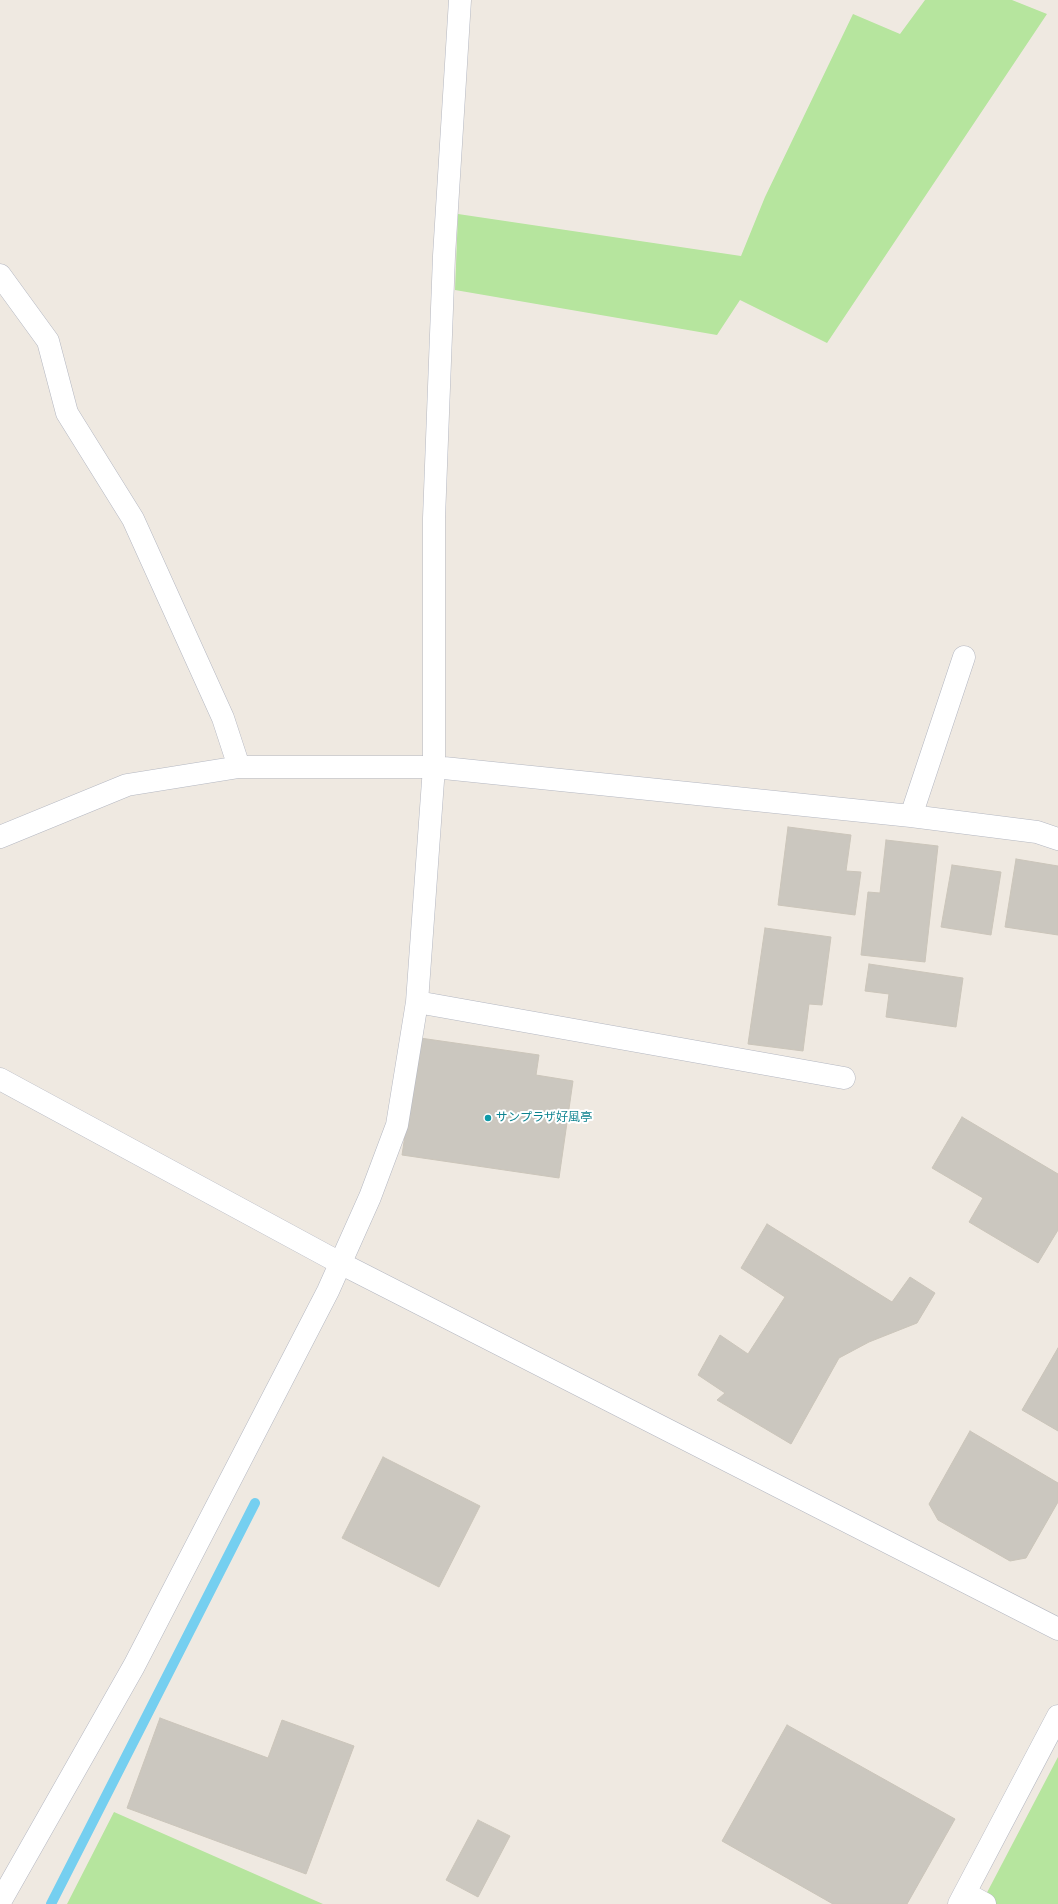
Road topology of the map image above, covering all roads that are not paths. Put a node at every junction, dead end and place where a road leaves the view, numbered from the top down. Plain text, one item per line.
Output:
1 (460, 0) edge
2 (0, 275) edge
3 (964, 657) dead end
4 (239, 767) junction
5 (434, 767) junction
6 (911, 816) junction
7 (0, 837) edge
8 (1058, 839) edge
9 (417, 1002) junction
10 (844, 1078) dead end
11 (0, 1079) edge
12 (340, 1263) junction
13 (1058, 1629) edge
14 (1058, 1716) edge
15 (962, 1899) edge
16 (0, 1902) edge
17 (985, 1904) edge

1 - 5 street
2 - 4 street
3 - 6 street
4 - 5 street
4 - 7 street
5 - 6 street
5 - 9 street
6 - 8 street
9 - 10 street
9 - 12 street
11 - 12 street
12 - 13 street
12 - 16 street
14 - 15 street
15 - 17 street

